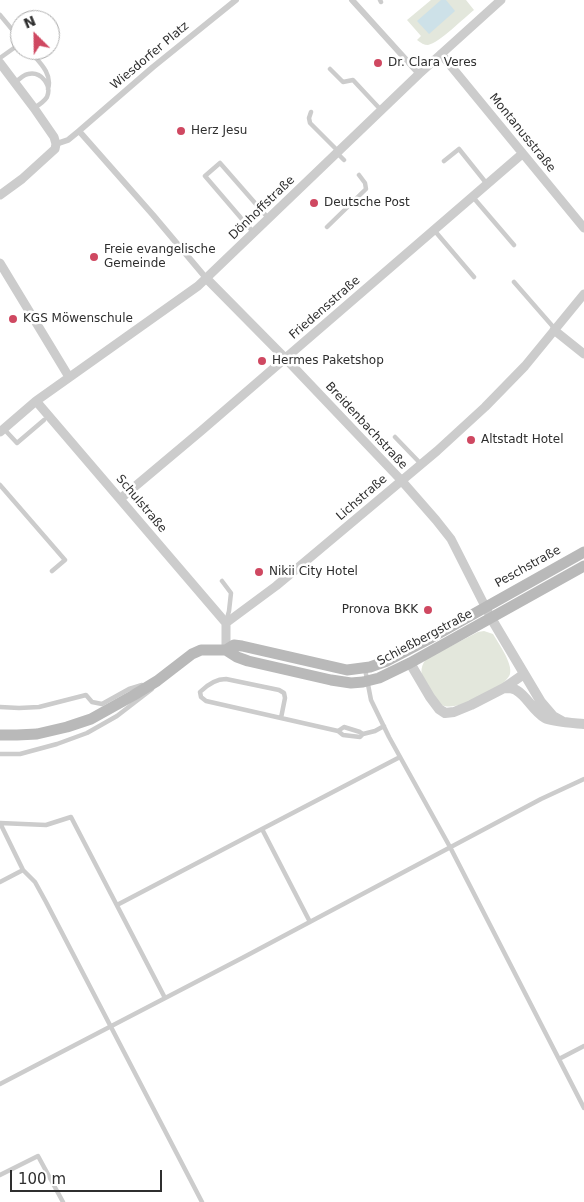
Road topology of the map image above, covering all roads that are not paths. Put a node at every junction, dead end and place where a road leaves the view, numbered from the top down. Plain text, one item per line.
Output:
1 (236, 0) edge
2 (352, 0) edge
3 (501, 0) edge
4 (0, 15) edge
5 (10, 27) edge
6 (441, 54) junction
7 (37, 60) edge
8 (0, 62) edge
9 (330, 69) dead end
10 (419, 74) junction
11 (15, 83) junction
12 (48, 90) junction
13 (34, 108) junction
14 (381, 110) junction
15 (312, 112) dead end
16 (79, 131) junction
17 (56, 144) junction
18 (337, 152) junction
19 (522, 154) junction
20 (344, 160) dead end
21 (444, 161) dead end
22 (359, 175) dead end
23 (487, 184) junction
24 (0, 195) edge
25 (472, 196) junction
26 (269, 219) junction
27 (327, 227) dead end
28 (584, 228) edge
29 (434, 230) junction
30 (254, 233) junction
31 (514, 245) dead end
32 (0, 263) edge
33 (474, 277) dead end
34 (206, 278) junction
35 (514, 282) dead end
36 (584, 294) edge
37 (555, 330) junction
38 (584, 354) edge
39 (285, 358) junction
40 (69, 377) junction
41 (36, 401) junction
42 (44, 420) dead end
43 (2, 430) edge
44 (395, 437) dead end
45 (421, 464) junction
46 (401, 480) junction
47 (0, 486) edge
48 (120, 499) junction
49 (584, 552) edge
50 (584, 566) edge
51 (52, 571) dead end
52 (222, 581) dead end
53 (485, 607) junction
54 (491, 618) junction
55 (226, 623) junction
56 (411, 649) junction
57 (226, 650) junction
58 (410, 663) junction
59 (365, 668) junction
60 (524, 674) junction
61 (157, 681) junction
62 (367, 682) junction
63 (504, 688) junction
64 (1, 706) edge
65 (280, 718) junction
66 (562, 721) junction
67 (584, 724) edge
68 (384, 726) junction
69 (0, 735) edge
70 (0, 754) edge
71 (400, 757) junction
72 (584, 779) edge
73 (262, 829) junction
74 (450, 847) junction
75 (23, 870) junction
76 (0, 882) edge
77 (116, 905) junction
78 (310, 922) junction
79 (165, 998) junction
80 (110, 1027) junction
81 (584, 1046) edge
82 (559, 1058) junction
83 (0, 1084) edge
84 (584, 1108) edge
85 (0, 1175) edge
86 (63, 1202) edge
87 (202, 1202) edge

1 - 16 street, Wiesdorfer Platz
2 - 10 street
3 - 6 street, Dönhoffstraße
4 - 5 lane
6 - 10 street, Dönhoffstraße
6 - 19 street, Montanusstraße
7 - 12 lane
8 - 11 street
9 - 14 lane
10 - 14 street, Dönhoffstraße
11 - 12 lane
11 - 13 street
12 - 13 lane
13 - 17 street
14 - 18 street, Dönhoffstraße
15 - 18 lane
16 - 17 street
16 - 34 street, Breidenbachstraße
17 - 24 street
18 - 20 lane
18 - 26 street, Dönhoffstraße
19 - 23 street, Friedensstraße
19 - 28 street, Montanusstraße
21 - 23 lane
22 - 27 lane
23 - 25 street, Friedensstraße
25 - 29 street, Friedensstraße
25 - 31 lane
26 - 30 street, Dönhoffstraße
26 - 30 lane
29 - 33 lane
29 - 39 street, Friedensstraße
30 - 34 street, Dönhoffstraße
32 - 40 street
34 - 39 street, Breidenbachstraße
34 - 40 street, Dönhoffstraße
35 - 37 lane
36 - 37 street, Lichstraße
37 - 38 street
37 - 45 street, Lichstraße
39 - 46 street, Breidenbachstraße
39 - 48 street, Friedensstraße
40 - 41 street, Dönhoffstraße
41 - 43 street, Dönhoffstraße
41 - 48 street, Schulstraße
42 - 43 lane
44 - 45 lane
45 - 46 street, Lichstraße
46 - 53 street, Breidenbachstraße
46 - 55 street, Lichstraße
47 - 51 lane
48 - 55 street, Schulstraße
49 - 53 main road, Peschstraße
50 - 54 main road
52 - 55 lane
53 - 54 street, Breidenbachstraße
53 - 56 main road, Schießbergstraße
54 - 58 main road, Schießbergstraße
54 - 60 street
55 - 57 street
56 - 58 lane
56 - 59 main road, Schießbergstraße
57 - 59 main road, Schießbergstraße
57 - 61 main road, Schießbergstraße
57 - 62 main road, Schießbergstraße
58 - 62 main road, Schießbergstraße
58 - 63 street
59 - 62 lane
60 - 63 street
60 - 66 street
61 - 64 lane
61 - 69 main road, Schießbergstraße
61 - 70 lane
62 - 68 lane
63 - 66 street
65 - 65 lane
65 - 68 lane
66 - 67 street
68 - 71 lane
71 - 73 lane
71 - 74 lane
72 - 74 lane
73 - 77 lane
73 - 78 lane
74 - 78 lane
74 - 82 lane
75 - 76 lane
75 - 77 lane
75 - 80 lane
77 - 79 lane
78 - 79 lane
79 - 80 lane
80 - 83 lane
80 - 87 lane
81 - 82 lane
82 - 84 lane
85 - 86 lane

